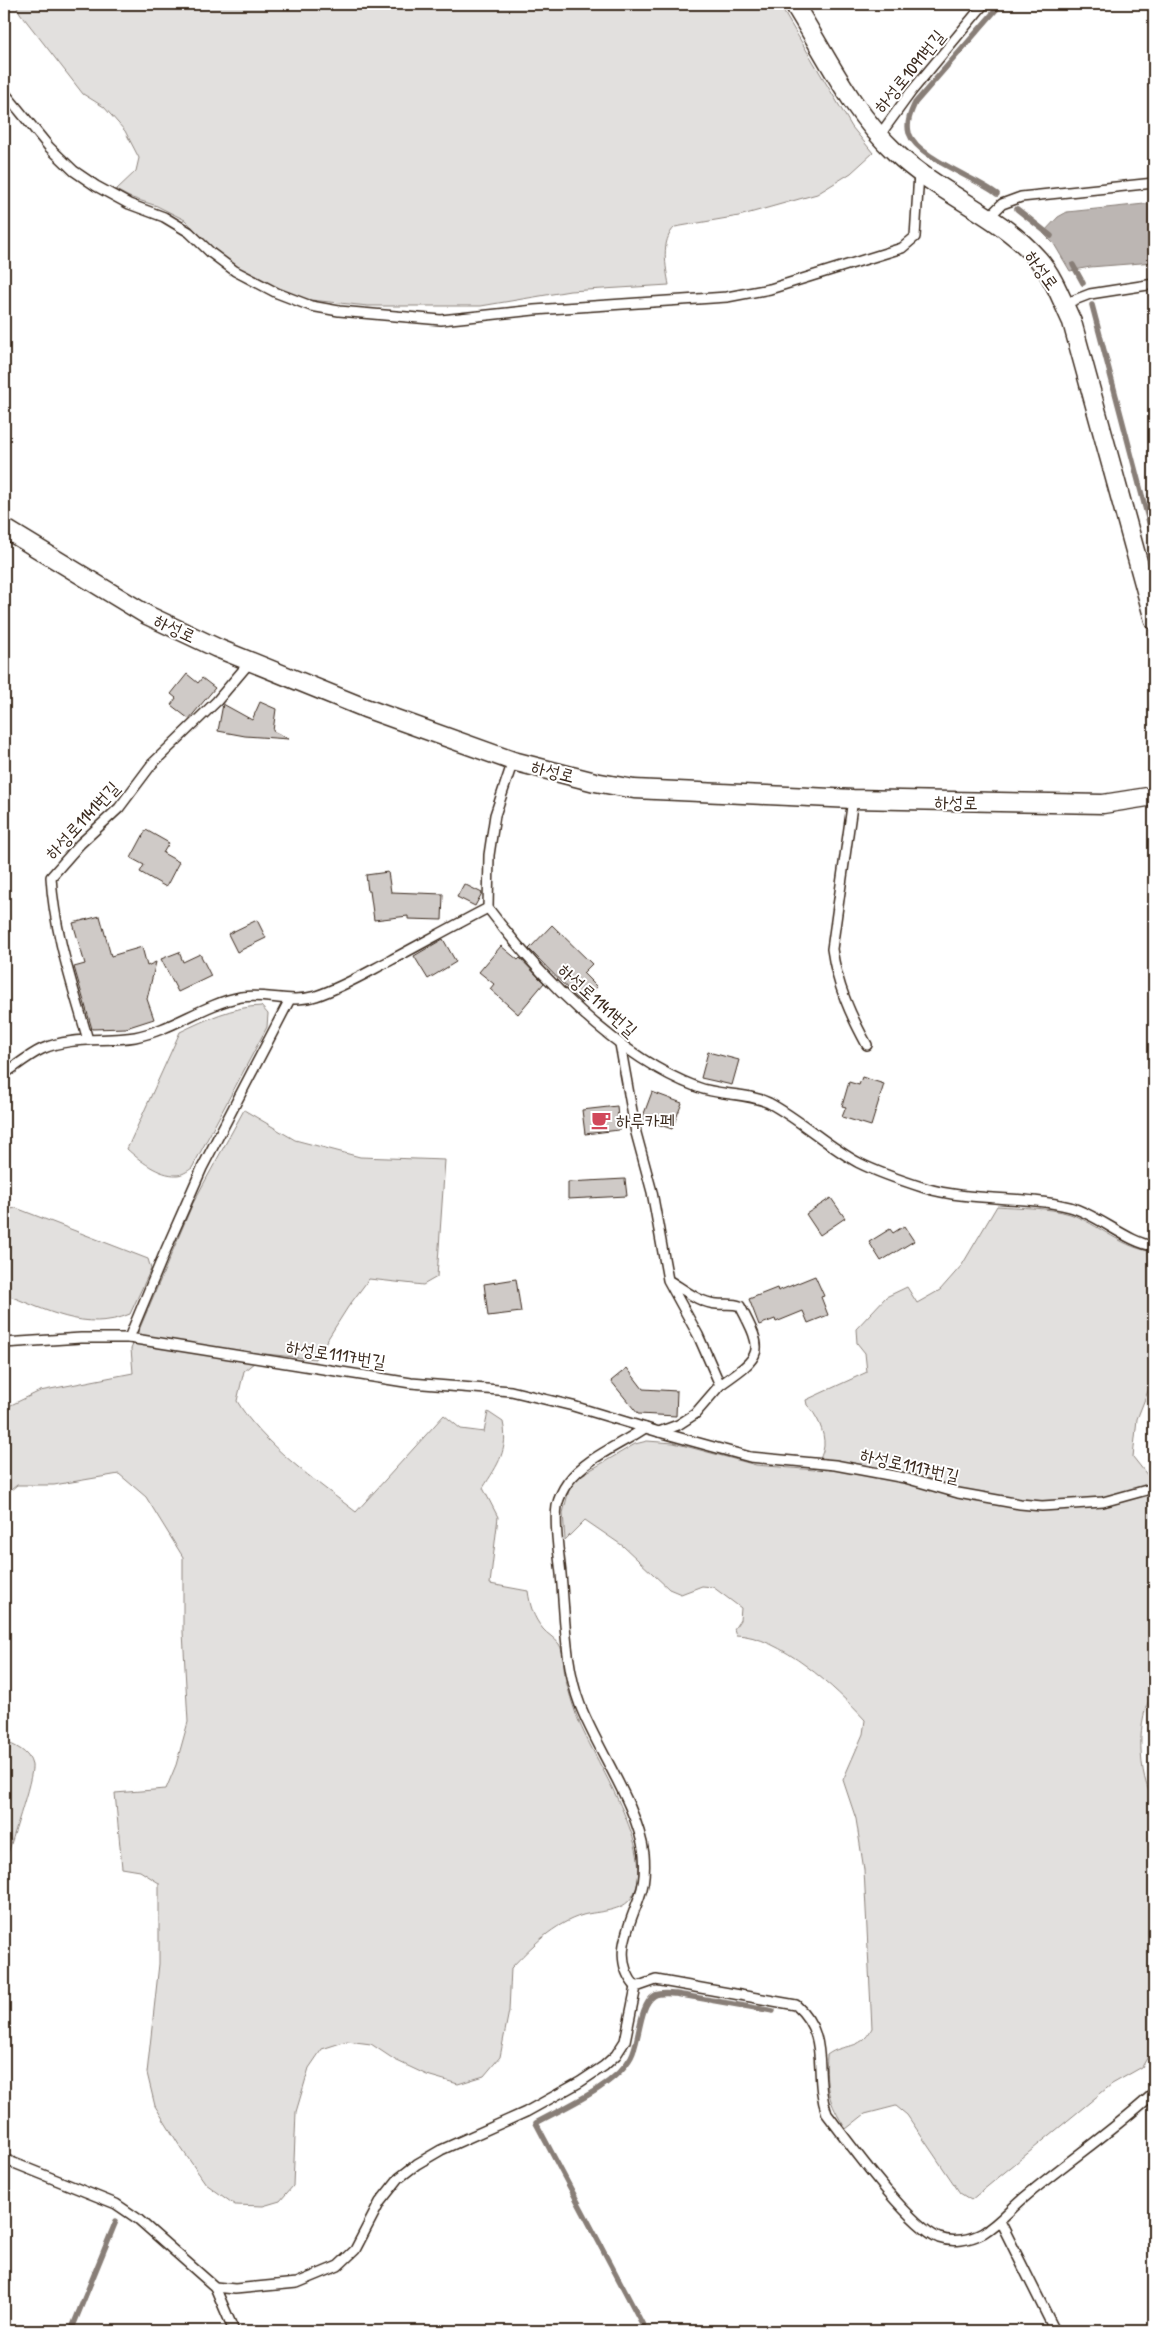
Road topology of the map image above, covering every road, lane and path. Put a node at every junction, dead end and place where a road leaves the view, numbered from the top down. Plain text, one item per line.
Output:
1 (794, 4) edge
2 (984, 4) edge
3 (4, 92) edge
4 (879, 136) junction
5 (919, 172) junction
6 (1154, 183) edge
7 (989, 217) junction
8 (1154, 284) edge
9 (1064, 304) junction
10 (4, 528) edge
11 (1154, 620) edge
12 (250, 662) junction
13 (513, 761) junction
14 (1154, 796) edge
15 (854, 799) junction
16 (488, 908) junction
17 (289, 1001) junction
18 (88, 1040) junction
19 (620, 1044) junction
20 (867, 1045) dead end
21 (4, 1074) edge
22 (1154, 1246) edge
23 (668, 1280) junction
24 (129, 1338) junction
25 (4, 1343) edge
26 (720, 1386) junction
27 (645, 1428) junction
28 (659, 1432) junction
29 (1154, 1488) edge
30 (636, 1986) junction
31 (1154, 2094) edge
32 (4, 2159) edge
33 (1000, 2221) junction
34 (215, 2287) junction
35 (234, 2331) edge
36 (1056, 2331) edge

1 - 4 street, 하성로
2 - 4 lane, 하성로1091번길
3 - 5 lane
4 - 5 street, 하성로
5 - 7 street, 하성로
6 - 7 lane
7 - 9 street, 하성로
8 - 9 lane
9 - 11 street, 하성로
10 - 12 street, 하성로
12 - 13 street, 하성로
12 - 18 lane, 하성로1141번길
13 - 15 street, 하성로
13 - 16 lane
14 - 15 street, 하성로
15 - 20 lane
16 - 17 lane
16 - 19 lane, 하성로1141번길
17 - 18 lane
17 - 24 lane
18 - 21 lane
19 - 22 lane, 하성로1141번길
19 - 23 lane
23 - 26 lane
23 - 26 lane
24 - 25 lane, 하성로1117번길
24 - 27 lane, 하성로1117번길
26 - 28 lane
27 - 28 lane, 하성로1117번길
27 - 30 lane
28 - 29 lane, 하성로1117번길
30 - 33 lane
30 - 34 lane
31 - 33 lane
32 - 34 lane
33 - 36 lane
34 - 35 lane

